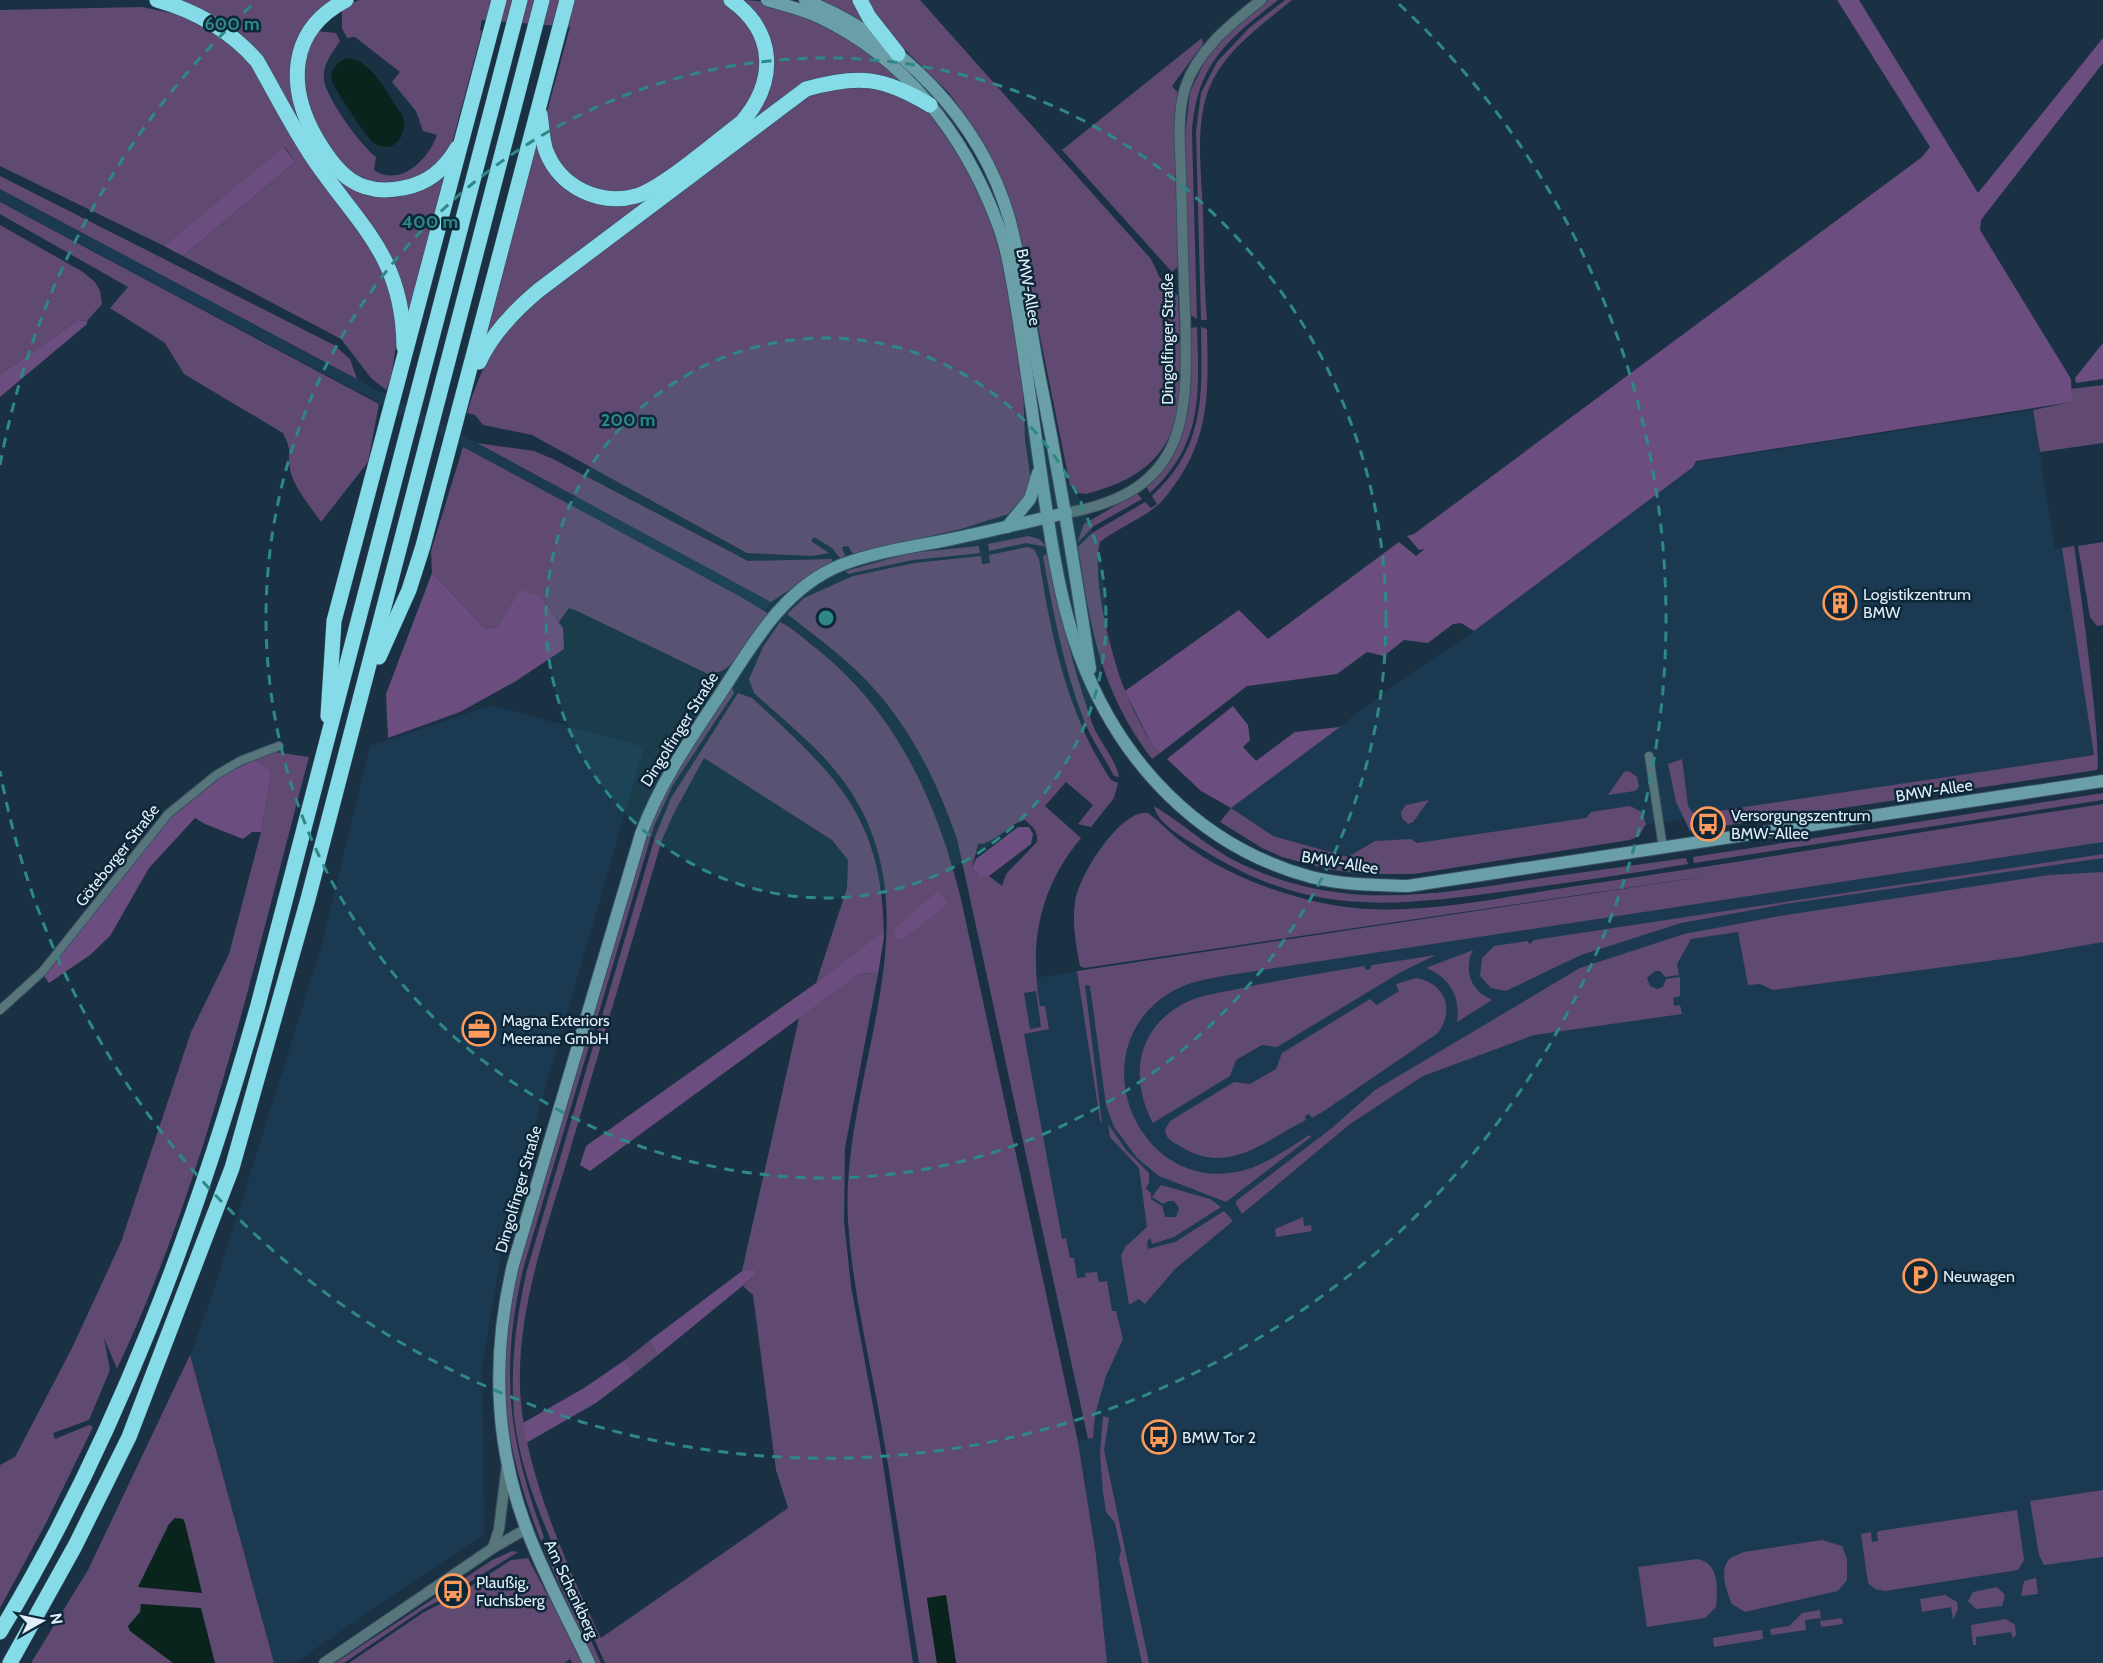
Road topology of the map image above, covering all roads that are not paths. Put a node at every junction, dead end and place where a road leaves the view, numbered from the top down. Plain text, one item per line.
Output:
1 (157, 0) edge
2 (346, 0) edge
3 (499, 0) edge
4 (520, 0) edge
5 (542, 0) edge
6 (567, 0) edge
7 (731, 0) edge
8 (767, 0) edge
9 (805, 0) edge
10 (860, 0) edge
11 (1262, 0) edge
12 (898, 54) junction
13 (930, 105) junction
14 (538, 107) junction
15 (464, 135) junction
16 (404, 365) junction
17 (463, 398) junction
18 (1040, 463) junction
19 (1066, 513) junction
20 (1048, 517) junction
21 (1007, 527) junction
22 (1092, 684) junction
23 (362, 693) junction
24 (327, 745) junction
25 (279, 746) dead end
26 (1649, 756) dead end
27 (2103, 781) edge
28 (1662, 848) junction
29 (0, 1010) edge
30 (507, 1464) junction
31 (526, 1529) junction
32 (493, 1548) junction
33 (0, 1632) edge
34 (10, 1663) edge
35 (324, 1663) edge
36 (589, 1663) edge

1 - 16 highway
2 - 15 highway
3 - 15 highway
4 - 24 highway
5 - 23 highway
6 - 14 highway
7 - 14 highway
8 - 13 main road, BMW-Allee
9 - 12 main road, BMW-Allee
10 - 12 highway
11 - 19 street, Dingolfinger Straße
12 - 19 main road, BMW-Allee
13 - 17 highway
13 - 18 main road, BMW-Allee
14 - 17 highway
15 - 16 highway
16 - 24 highway
17 - 23 highway
18 - 20 main road, BMW-Allee
18 - 21 main road
19 - 20 main road, Dingolfinger Straße
19 - 22 main road, BMW-Allee
20 - 21 main road, Dingolfinger Straße
20 - 22 main road, BMW-Allee
21 - 30 main road, Dingolfinger Straße
22 - 28 main road, BMW-Allee
23 - 34 highway
24 - 33 highway
25 - 29 street, Göteborger Straße
26 - 28 street
27 - 28 main road, BMW-Allee
30 - 31 main road, Dingolfinger Straße
30 - 32 street
31 - 32 street
31 - 36 main road, Am Schenkberg
32 - 35 street

